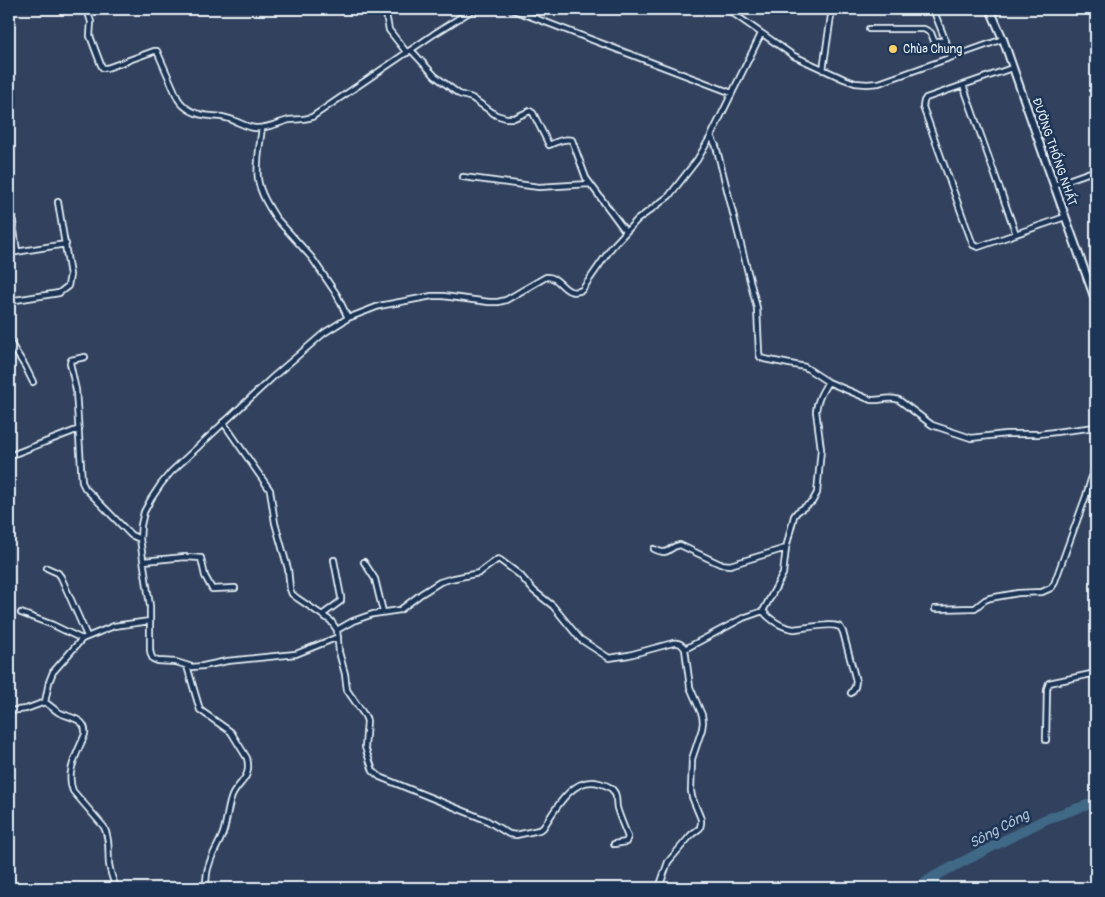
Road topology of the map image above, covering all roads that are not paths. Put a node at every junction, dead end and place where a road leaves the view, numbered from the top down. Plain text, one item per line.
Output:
1 (87, 9) edge
2 (386, 9) edge
3 (474, 9) edge
4 (512, 9) edge
5 (727, 9) edge
6 (832, 9) edge
7 (933, 9) edge
8 (990, 9) edge
9 (869, 29) dead end
10 (761, 34) junction
11 (1002, 39) junction
12 (946, 41) junction
13 (409, 51) junction
14 (952, 57) junction
15 (1012, 68) junction
16 (823, 70) junction
17 (963, 85) junction
18 (732, 93) junction
19 (262, 128) junction
20 (711, 136) junction
21 (1096, 170) edge
22 (463, 177) dead end
23 (590, 184) junction
24 (1054, 185) junction
25 (9, 193) edge
26 (58, 202) dead end
27 (1065, 218) junction
28 (626, 232) junction
29 (1016, 234) junction
30 (66, 244) junction
31 (17, 252) junction
32 (9, 253) edge
33 (9, 301) edge
34 (1096, 302) edge
35 (348, 318) junction
36 (9, 341) edge
37 (85, 357) dead end
38 (33, 382) dead end
39 (828, 382) junction
40 (223, 422) junction
41 (1096, 427) edge
42 (79, 429) junction
43 (9, 456) edge
44 (1096, 463) edge
45 (140, 539) junction
46 (786, 548) junction
47 (654, 549) dead end
48 (334, 560) dead end
49 (144, 561) junction
50 (364, 562) dead end
51 (47, 568) dead end
52 (235, 588) dead end
53 (935, 609) dead end
54 (763, 611) junction
55 (383, 612) junction
56 (21, 613) dead end
57 (322, 615) junction
58 (150, 621) junction
59 (337, 630) junction
60 (338, 637) junction
61 (85, 638) junction
62 (685, 649) junction
63 (187, 666) junction
64 (1096, 673) edge
65 (851, 693) dead end
66 (45, 702) junction
67 (9, 711) edge
68 (1046, 740) dead end
69 (614, 844) dead end
70 (660, 885) dead end
71 (116, 888) edge
72 (206, 888) edge

1 - 19 street
2 - 13 street
3 - 13 street
4 - 18 street
5 - 10 street
6 - 16 street
7 - 12 street
8 - 11 street, ĐƯỜNG THỐNG NHẤT
9 - 12 street
10 - 16 street
10 - 18 street
11 - 14 street
11 - 15 street, ĐƯỜNG THỐNG NHẤT
12 - 14 street
13 - 19 street
13 - 23 street
14 - 16 street
15 - 17 street
15 - 24 street, ĐƯỜNG THỐNG NHẤT
17 - 29 street
17 - 29 street
18 - 20 street
19 - 35 street
20 - 28 street
20 - 39 street
21 - 24 street
22 - 23 street
23 - 28 street
24 - 27 street, ĐƯỜNG THỐNG NHẤT
25 - 31 street
26 - 30 street
27 - 29 street
27 - 34 street, ĐƯỜNG THỐNG NHẤT
28 - 35 street
30 - 31 street
30 - 33 street
31 - 32 street
35 - 40 street
36 - 38 street
37 - 42 street
39 - 41 street
39 - 46 street
40 - 45 street
40 - 57 street
42 - 43 street
42 - 45 street
44 - 53 street
45 - 49 street
46 - 47 street
46 - 54 street
48 - 57 street
49 - 52 street
49 - 58 street
50 - 55 street
51 - 61 street
54 - 62 street
54 - 65 street
55 - 59 street
55 - 62 street
56 - 61 street
57 - 59 street
58 - 61 street
58 - 63 street
59 - 60 street
60 - 63 street
60 - 69 street
61 - 66 street
62 - 70 street
63 - 72 street
64 - 68 street
66 - 67 street
66 - 71 street

